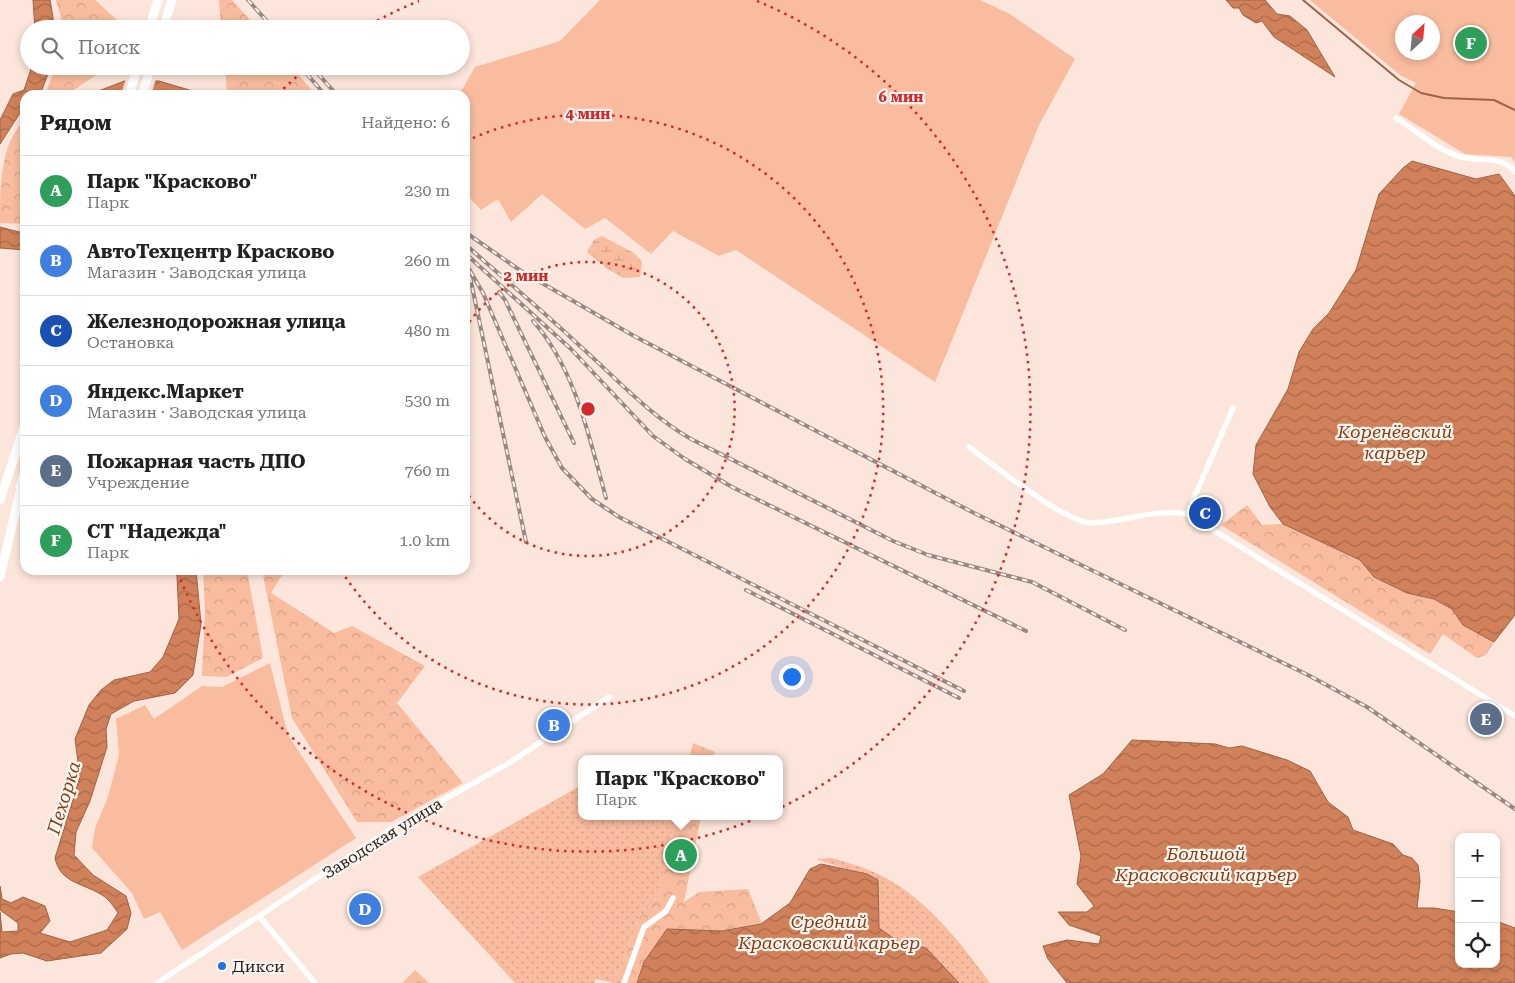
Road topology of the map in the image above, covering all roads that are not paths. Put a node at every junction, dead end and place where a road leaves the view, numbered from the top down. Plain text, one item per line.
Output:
1 (158, 0) edge
2 (172, 0) edge
3 (152, 20) edge
4 (166, 20) edge
5 (135, 75) edge
6 (148, 75) edge
7 (131, 90) edge
8 (144, 90) edge
9 (1396, 118) dead end
10 (1515, 172) edge
11 (1233, 408) dead end
12 (20, 439) edge
13 (969, 447) dead end
14 (20, 489) edge
15 (20, 492) edge
16 (0, 499) edge
17 (1187, 514) junction
18 (0, 549) edge
19 (0, 577) edge
20 (609, 697) dead end
21 (1515, 716) edge
22 (673, 898) dead end
23 (260, 917) junction
24 (157, 983) edge
25 (315, 983) edge
26 (624, 983) edge

1 - 3 main road
2 - 4 main road
5 - 7 main road
6 - 8 main road
9 - 10 street
11 - 17 street
12 - 16 main road
13 - 17 street
14 - 18 main road
15 - 19 main road
17 - 21 street
20 - 23 street, Заводская улица
22 - 26 street
23 - 24 street, Заводская улица
23 - 25 street

